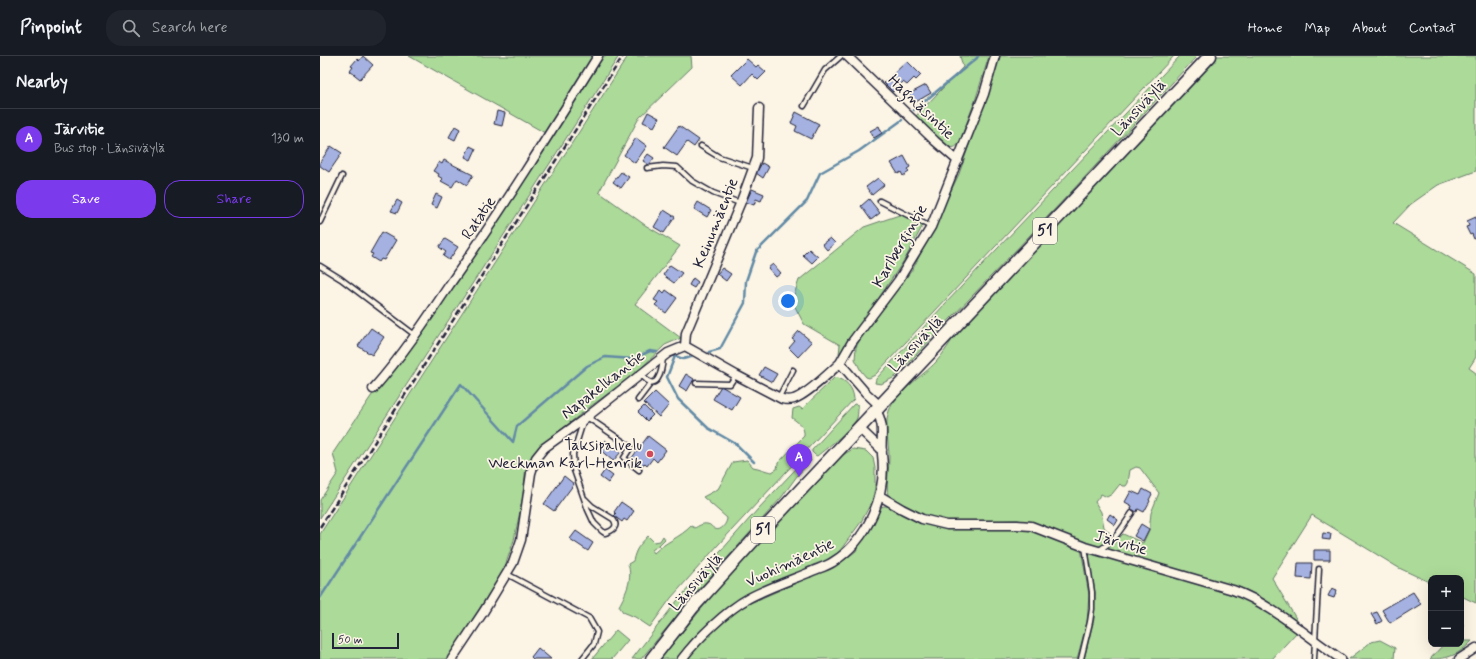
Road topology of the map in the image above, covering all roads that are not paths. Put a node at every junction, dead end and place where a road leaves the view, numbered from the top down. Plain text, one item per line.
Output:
1 (598, 56) edge
2 (841, 56) edge
3 (847, 56) edge
4 (995, 56) edge
5 (1210, 56) edge
6 (804, 106) dead end
7 (759, 108) dead end
8 (700, 146) dead end
9 (958, 161) junction
10 (647, 168) dead end
11 (753, 168) junction
12 (342, 176) dead end
13 (880, 201) dead end
14 (740, 204) junction
15 (320, 222) edge
16 (930, 227) junction
17 (320, 266) edge
18 (415, 335) junction
19 (685, 346) junction
20 (663, 357) junction
21 (840, 363) junction
22 (793, 370) dead end
23 (640, 374) junction
24 (736, 375) junction
25 (696, 382) dead end
26 (651, 383) junction
27 (373, 389) dead end
28 (779, 397) junction
29 (638, 400) dead end
30 (878, 408) junction
31 (585, 418) junction
32 (859, 428) junction
33 (882, 450) junction
34 (639, 470) dead end
35 (880, 496) junction
36 (585, 499) junction
37 (1132, 513) dead end
38 (1085, 547) junction
39 (1097, 551) junction
40 (1319, 569) dead end
41 (507, 574) junction
42 (1315, 642) junction
43 (1476, 648) edge
44 (452, 659) edge
45 (582, 659) edge
46 (652, 659) edge
47 (682, 659) edge
48 (1081, 659) edge
49 (1314, 659) edge
50 (1341, 659) edge
51 (1459, 659) edge

1 - 18 street, Ratatie
2 - 6 lane
3 - 9 street, Hagnäsintie
4 - 9 street, Karlbergintie
5 - 30 main road, Länsiväylä / 51
7 - 11 street, Keinumäentie
8 - 11 lane
9 - 16 street, Karlbergintie
10 - 14 lane
11 - 14 street, Keinumäentie
12 - 15 lane
13 - 16 lane
14 - 19 street, Keinumäentie
16 - 21 street, Karlbergintie
17 - 18 lane
18 - 27 street, Ratatie
19 - 20 street, Napakelkantie
19 - 24 street
20 - 23 street, Napakelkantie
20 - 26 lane
21 - 28 street
21 - 30 street
22 - 28 lane
23 - 26 lane
23 - 31 street, Napakelkantie
24 - 25 lane
24 - 28 street
26 - 29 lane
30 - 32 main road, Länsiväylä / 51
30 - 33 street, Vuohimäentie
31 - 34 lane
31 - 36 lane
31 - 41 street, Napakelkantie
32 - 33 street
32 - 46 main road, Länsiväylä / 51
33 - 35 street, Vuohimäentie
35 - 38 street, Järvitie
35 - 47 street, Vuohimäentie
36 - 36 lane
37 - 39 lane
38 - 39 street, Järvitie
38 - 48 lane
39 - 42 street, Järvitie
40 - 42 lane
41 - 44 street, Napakelkantie
41 - 45 lane
42 - 49 lane
42 - 50 street, Järvitie
43 - 51 street

